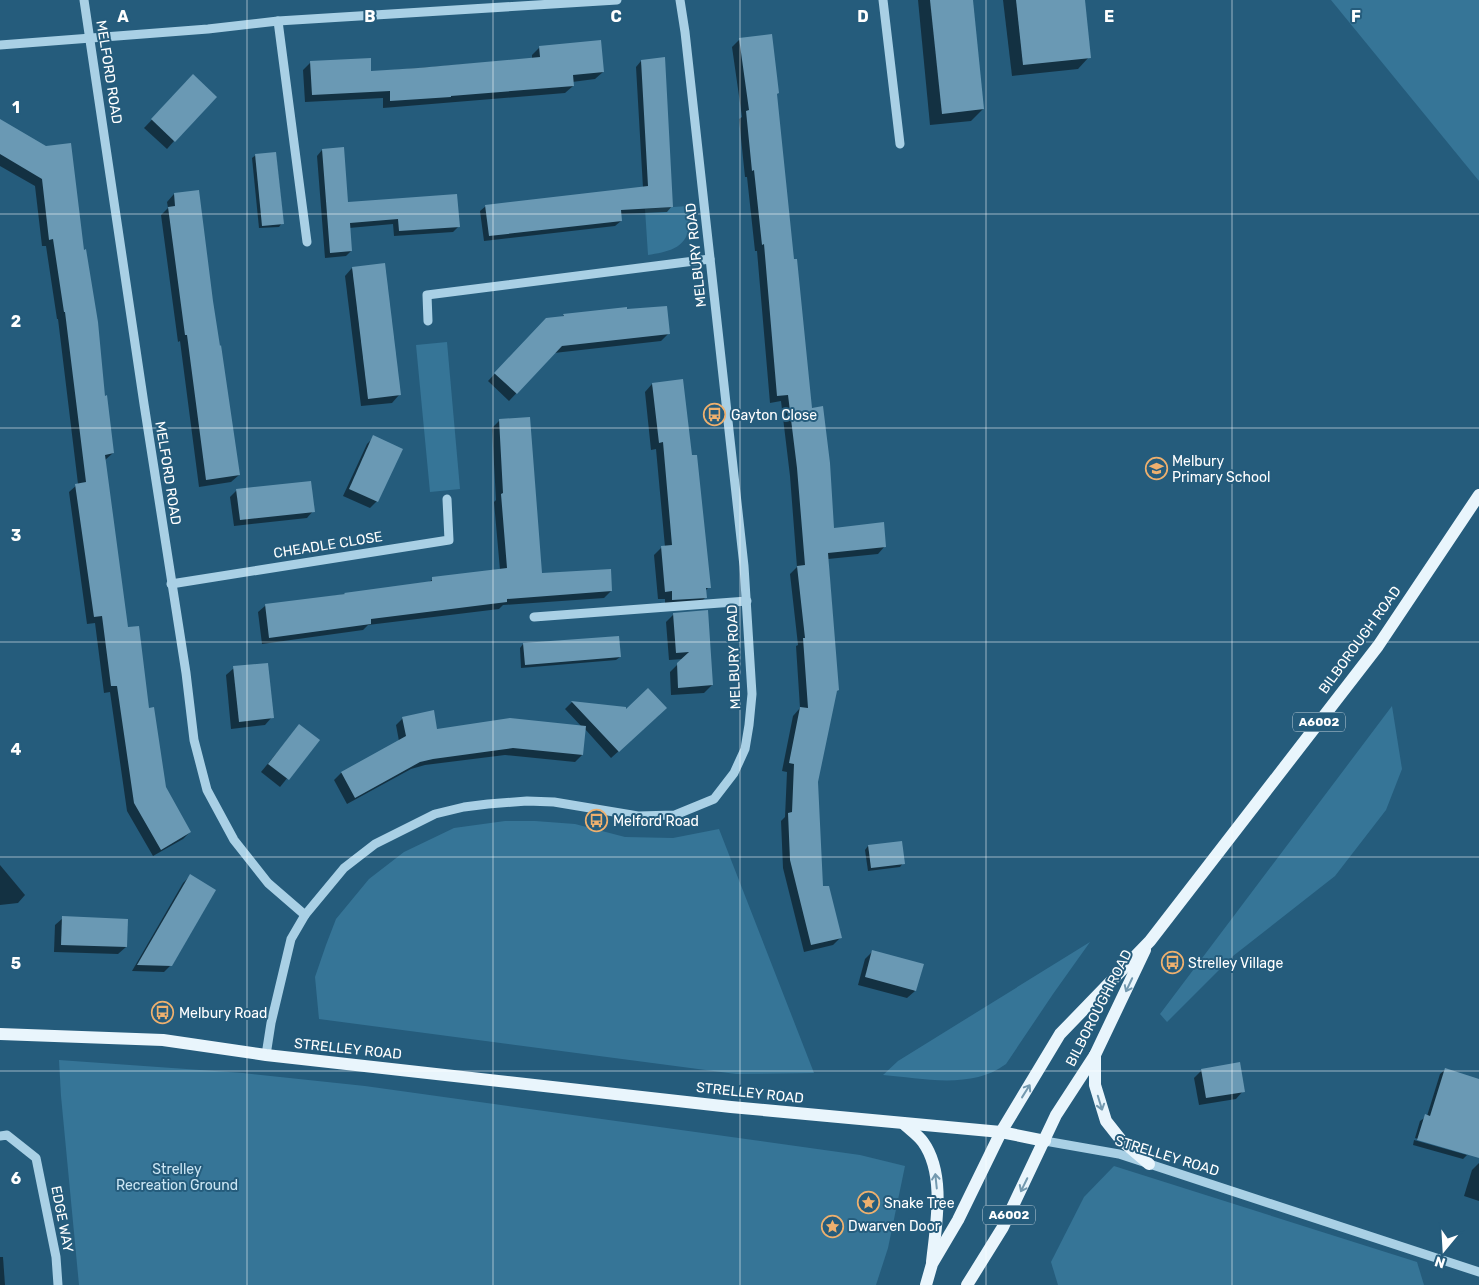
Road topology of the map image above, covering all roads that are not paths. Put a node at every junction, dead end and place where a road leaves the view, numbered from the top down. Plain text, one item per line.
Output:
1 (84, 0) edge
2 (617, 0) edge
3 (680, 0) edge
4 (883, 0) edge
5 (278, 21) junction
6 (90, 38) junction
7 (0, 45) edge
8 (900, 144) dead end
9 (307, 242) dead end
10 (710, 260) junction
11 (428, 321) dead end
12 (1479, 495) edge
13 (446, 499) dead end
14 (171, 584) junction
15 (746, 601) junction
16 (534, 617) dead end
17 (304, 915) junction
18 (1150, 941) junction
19 (0, 1034) edge
20 (266, 1055) junction
21 (1095, 1055) junction
22 (903, 1123) junction
23 (1000, 1132) junction
24 (0, 1136) edge
25 (1045, 1141) junction
26 (1149, 1164) junction
27 (932, 1264) junction
28 (1479, 1272) edge
29 (58, 1285) edge
30 (926, 1285) edge
31 (967, 1285) edge

1 - 6 street, MELFORD ROAD
2 - 5 street
3 - 10 street, MELBURY ROAD
4 - 8 street
5 - 6 street
5 - 9 street
6 - 7 street
6 - 14 street, MELFORD ROAD
10 - 11 street
10 - 15 street, MELBURY ROAD
12 - 18 main road, BILBOROUGH ROAD / A6002
13 - 14 street, CHEADLE CLOSE
14 - 17 street, MELFORD ROAD
15 - 16 street
15 - 17 street, MELBURY ROAD
17 - 20 street, MELBURY ROAD
18 -> 21 main road, BILBOROUGH ROAD / A6002
23 -> 18 main road, BILBOROUGH ROAD / A6002
19 - 20 main road, STRELLEY ROAD
20 - 22 main road, STRELLEY ROAD
21 - 25 main road, BILBOROUGH ROAD / A6002
21 -> 26 main road, A6002
22 - 23 main road, STRELLEY ROAD
27 -> 22 main road, A6002
23 - 25 main road, STRELLEY ROAD
23 - 27 main road, A6002
24 - 29 street, EDGE WAY
25 - 26 street, STRELLEY ROAD
25 -> 31 main road, A6002
26 - 28 street, STRELLEY ROAD
27 - 30 main road, A6002

